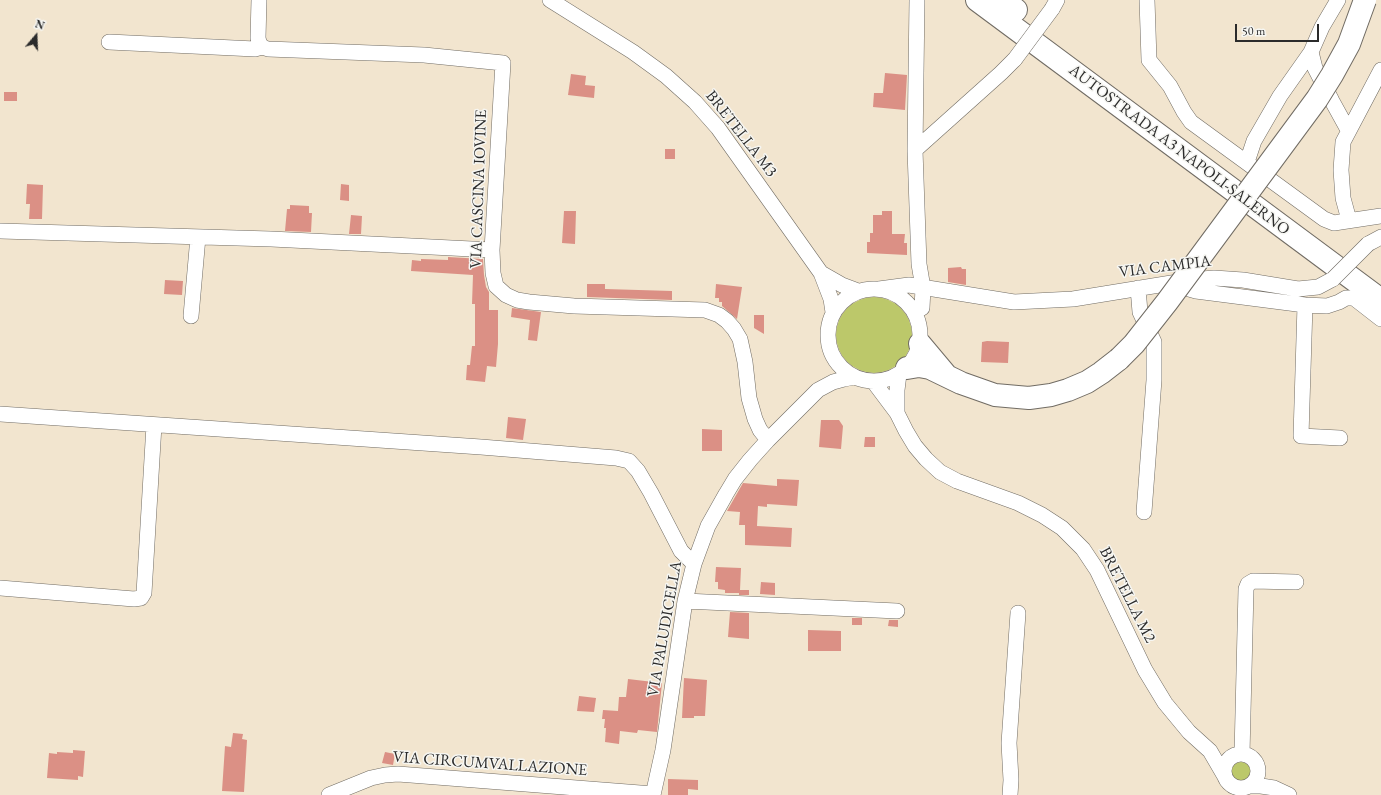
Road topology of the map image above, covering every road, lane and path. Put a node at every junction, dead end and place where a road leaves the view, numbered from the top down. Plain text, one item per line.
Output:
1 (259, 0) edge
2 (550, 0) edge
3 (917, 0) edge
4 (969, 0) edge
5 (977, 0) edge
6 (1147, 0) edge
7 (1338, 0) edge
8 (1365, 0) edge
9 (1054, 4) edge
10 (1007, 8) edge
11 (109, 42) dead end
12 (262, 47) junction
13 (1311, 52) junction
14 (1381, 70) edge
15 (1348, 130) junction
16 (915, 150) junction
17 (1247, 162) junction
18 (1381, 216) edge
19 (1349, 220) junction
20 (0, 231) edge
21 (198, 237) junction
22 (1374, 240) edge
23 (492, 250) junction
24 (918, 264) junction
25 (821, 273) junction
26 (1381, 282) edge
27 (1168, 283) junction
28 (895, 286) junction
29 (923, 288) junction
30 (1138, 288) junction
31 (879, 289) junction
32 (858, 291) junction
33 (959, 294) junction
34 (1381, 300) edge
35 (1305, 305) junction
36 (922, 308) junction
37 (833, 312) junction
38 (191, 316) dead end
39 (1381, 318) edge
40 (918, 322) junction
41 (920, 344) junction
42 (832, 354) junction
43 (903, 371) junction
44 (947, 376) junction
45 (855, 377) junction
46 (873, 381) junction
47 (818, 390) junction
48 (897, 413) junction
49 (0, 414) edge
50 (154, 425) junction
51 (1340, 438) dead end
52 (768, 440) junction
53 (1144, 512) dead end
54 (694, 564) junction
55 (1296, 582) dead end
56 (0, 588) edge
57 (685, 601) junction
58 (897, 611) dead end
59 (1018, 613) dead end
60 (1210, 751) junction
61 (1238, 755) junction
62 (1258, 770) junction
63 (1230, 784) edge
64 (1249, 786) junction
65 (1274, 788) junction
66 (653, 794) edge
67 (329, 795) edge
68 (1010, 795) edge
69 (1289, 795) edge

1 - 12 street
2 - 25 street, BRETELLA M3
3 - 16 street
4 - 10 highway
5 - 10 highway, AUTOSTRADA A3 NAPOLI-SALERNO
6 - 17 street
7 - 13 street
8 - 44 highway, bridge
9 - 16 street, bridge
10 - 26 highway, AUTOSTRADA A3 NAPOLI-SALERNO
10 - 34 highway, AUTOSTRADA A3 NAPOLI-SALERNO
11 - 12 street
12 - 23 street, VIA CASCINA IOVINE
13 - 15 street
13 - 17 street
14 - 15 street
15 - 19 street
16 - 24 street
17 - 19 street
18 - 19 street
20 - 21 street
21 - 23 street
21 - 38 street
22 - 27 street, VIA CAMPIA, bridge
23 - 52 street, VIA CASCINA IOVINE
24 - 28 street
24 - 29 street
25 - 32 street, BRETELLA M3
25 - 37 street, BRETELLA M3
27 - 30 street, VIA CAMPIA
27 - 35 street
28 - 29 street, VIA CAMPIA
28 - 31 street
29 - 33 street, VIA CAMPIA
29 - 36 street
30 - 33 street, VIA CAMPIA
30 - 53 street
31 - 32 street
31 - 40 street
32 - 37 street
33 - 36 street
35 - 39 street
35 - 51 street
36 - 40 street
37 - 42 street
40 - 41 street
41 - 43 street
41 - 44 highway
42 - 45 street
42 - 47 street, VIA PALUDICELLA
43 - 44 highway
43 - 46 street
43 - 48 street, BRETELLA M2
45 - 46 street
45 - 47 street, VIA PALUDICELLA
46 - 48 street, BRETELLA M2
47 - 52 street, VIA PALUDICELLA
48 - 60 street, BRETELLA M2
49 - 50 street
50 - 54 street
50 - 56 street
52 - 54 street, VIA PALUDICELLA
54 - 57 street, VIA PALUDICELLA
55 - 61 street
57 - 58 street
57 - 66 street, VIA PALUDICELLA
59 - 68 street
60 - 61 street, BRETELLA M2
60 - 63 street, BRETELLA M2
61 - 62 street, BRETELLA M2
61 - 63 street
62 - 64 street
62 - 65 street, BRETELLA M2
63 - 64 street, BRETELLA M2
64 - 65 street, BRETELLA M2
65 - 69 street, BRETELLA M2
66 - 67 street, VIA CIRCUMVALLAZIONE

